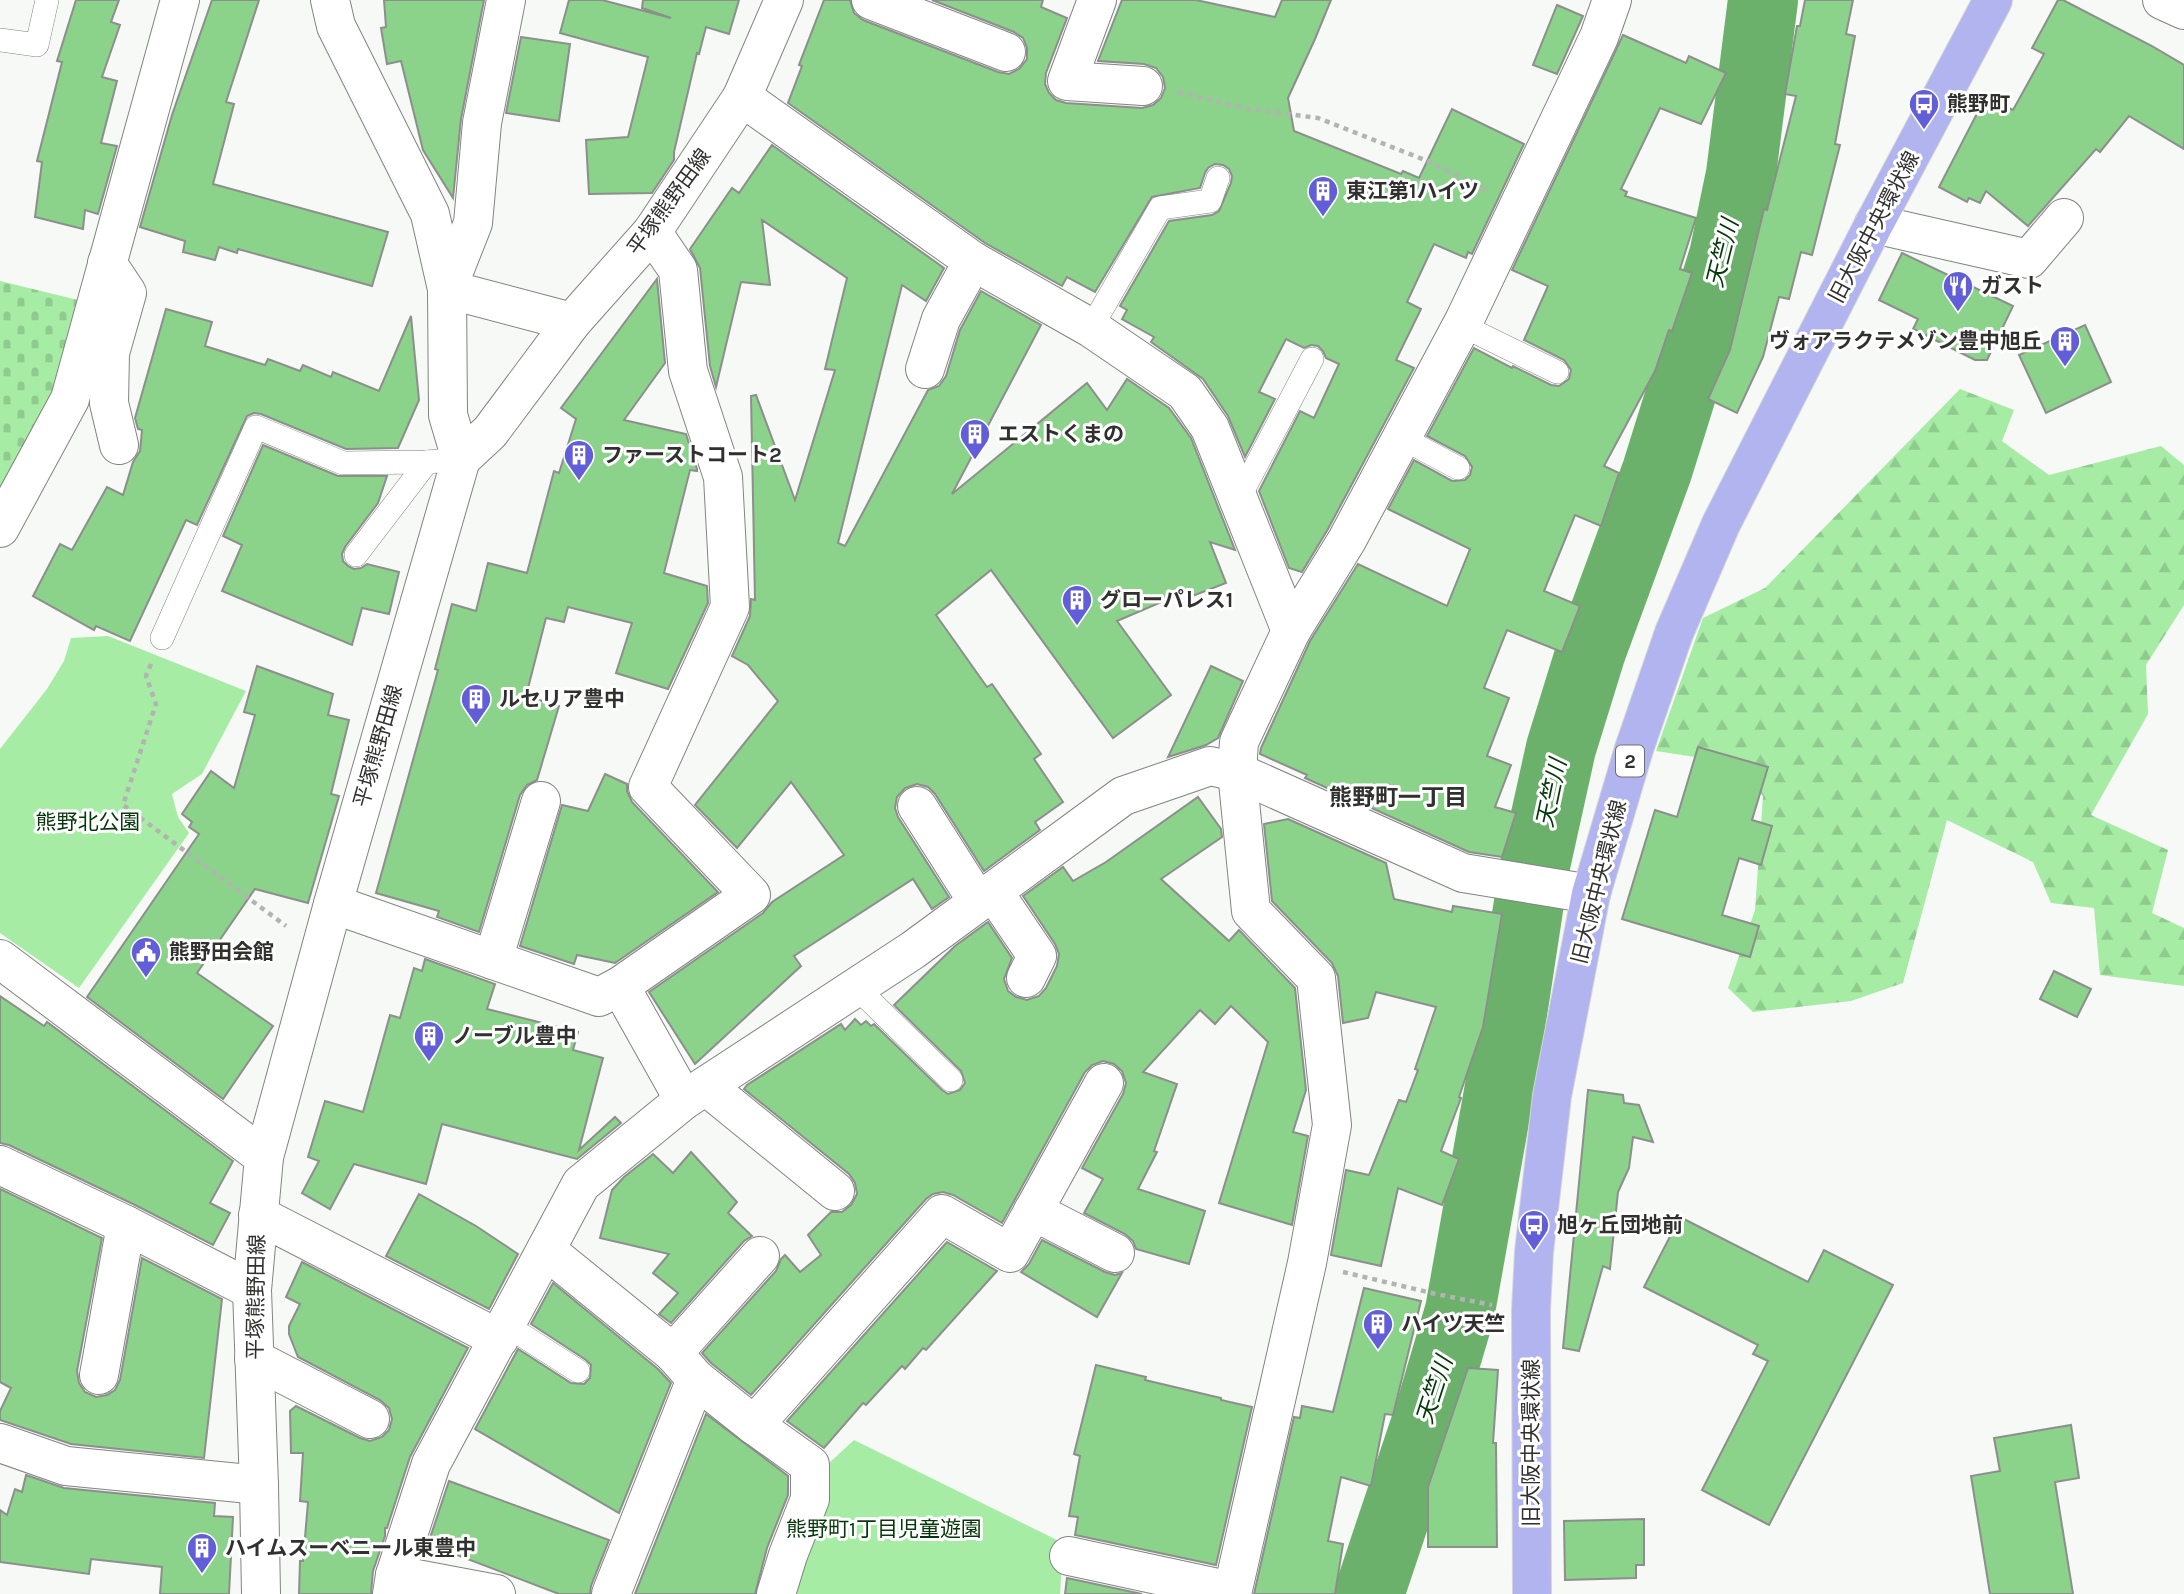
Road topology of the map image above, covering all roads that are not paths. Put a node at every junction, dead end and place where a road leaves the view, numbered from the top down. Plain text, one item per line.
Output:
1 (47, 0) edge
2 (180, 0) edge
3 (303, 0) edge
4 (506, 0) edge
5 (784, 0) edge
6 (871, 0) edge
7 (1612, 0) edge
8 (1993, 0) edge
9 (2162, 0) edge
10 (1088, 3) edge
11 (2184, 10) edge
12 (333, 13) edge
13 (0, 40) edge
14 (1006, 52) dead end
15 (1143, 86) road end
16 (742, 97) junction
17 (1217, 178) dead end
18 (2064, 218) dead end
19 (1874, 224) junction
20 (652, 232) junction
21 (973, 261) junction
22 (107, 263) junction
23 (447, 289) junction
24 (572, 323) junction
25 (1461, 325) junction
26 (1091, 328) junction
27 (1312, 359) dead end
28 (925, 369) dead end
29 (1557, 372) dead end
30 (1402, 438) junction
31 (120, 445) dead end
32 (444, 461) junction
33 (1458, 468) dead end
34 (1238, 500) junction
35 (0, 528) edge
36 (356, 555) dead end
37 (1291, 631) junction
38 (163, 638) road end
39 (1237, 772) junction
40 (541, 801) dead end
41 (916, 806) dead end
42 (1577, 891) junction
43 (986, 897) junction
44 (333, 904) junction
45 (0, 959) edge
46 (493, 960) junction
47 (1026, 978) dead end
48 (620, 986) junction
49 (856, 988) junction
50 (951, 1080) dead end
51 (1104, 1083) dead end
52 (695, 1093) junction
53 (264, 1157) junction
54 (0, 1165) edge
55 (835, 1191) dead end
56 (1033, 1211) junction
57 (258, 1215) junction
58 (126, 1225) junction
59 (546, 1250) junction
60 (1115, 1253) dead end
61 (760, 1256) dead end
62 (252, 1290) junction
63 (502, 1332) junction
64 (254, 1359) junction
65 (684, 1366) junction
66 (578, 1371) dead end
67 (99, 1375) dead end
68 (370, 1419) dead end
69 (754, 1425) junction
70 (0, 1443) edge
71 (260, 1485) junction
72 (1069, 1556) dead end
73 (1141, 1583) edge
74 (394, 1584) edge
75 (1232, 1593) edge
76 (261, 1594) edge
77 (496, 1594) edge
78 (611, 1594) edge
79 (776, 1594) edge
80 (1532, 1594) edge

1 - 13 lane
2 - 22 street
3 - 12 street
4 - 23 street
5 - 16 street, 平塚熊野田線
6 - 14 street
7 - 25 street
8 - 19 main road, 旧大阪中央環状線 / 2
9 - 11 street
10 - 15 street
12 - 23 street
16 - 20 street, 平塚熊野田線
16 - 21 street
17 - 26 lane
18 - 19 street
19 - 42 main road, 旧大阪中央環状線 / 2
20 - 24 street, 平塚熊野田線
20 - 48 street
21 - 26 street
21 - 28 street
22 - 31 street
22 - 35 street
23 - 24 street
23 - 32 street
24 - 32 street, 平塚熊野田線
25 - 29 lane
25 - 30 street
26 - 34 street
27 - 34 lane
30 - 33 lane
30 - 37 street
32 - 36 lane
32 - 38 lane
32 - 44 street, 平塚熊野田線
34 - 37 street
37 - 39 street
39 - 42 street
39 - 43 street
39 - 75 street
40 - 46 street
41 - 43 street
42 - 80 main road, 旧大阪中央環状線 / 2
43 - 47 street
43 - 49 street
44 - 46 street
44 - 53 street, 平塚熊野田線
45 - 53 street
46 - 48 street
48 - 52 street
49 - 50 lane
49 - 52 street
51 - 56 street
52 - 55 street
52 - 59 street
53 - 57 street, 平塚熊野田線
54 - 58 street
56 - 60 street
56 - 69 street
57 - 62 street, 平塚熊野田線
57 - 63 street
58 - 62 street
58 - 67 street
59 - 63 street
59 - 65 street
61 - 65 street
62 - 64 street, 平塚熊野田線
63 - 66 lane
63 - 74 street
64 - 68 street
64 - 71 street, 平塚熊野田線
65 - 69 street
65 - 78 street
69 - 79 street
70 - 71 street
71 - 76 street, 平塚熊野田線
72 - 73 street
73 - 75 street
74 - 77 street

